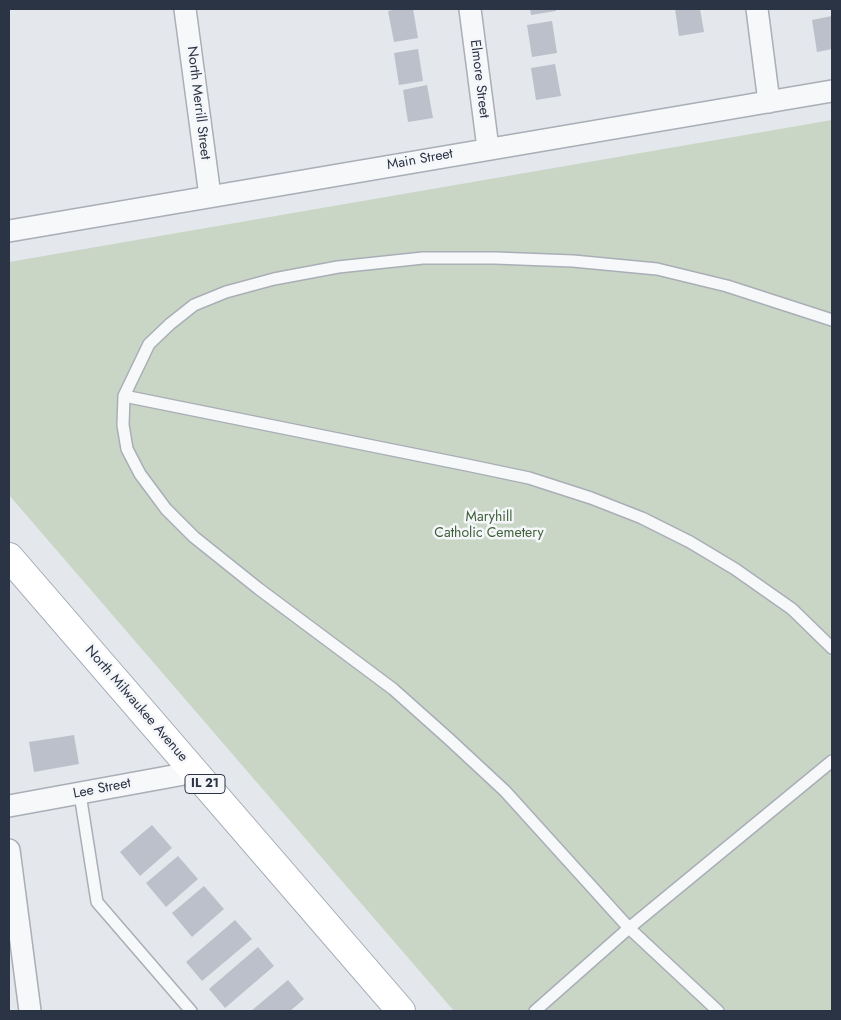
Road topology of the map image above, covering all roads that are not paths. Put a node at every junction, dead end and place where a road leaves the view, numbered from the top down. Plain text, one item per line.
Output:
1 (185, 9) edge
2 (470, 9) edge
3 (757, 9) edge
4 (832, 91) edge
5 (769, 102) junction
6 (488, 148) junction
7 (210, 196) junction
8 (9, 231) edge
9 (832, 320) edge
10 (124, 396) junction
11 (9, 556) edge
12 (832, 648) edge
13 (832, 761) edge
14 (195, 772) junction
15 (80, 794) junction
16 (9, 806) edge
17 (9, 850) edge
18 (629, 928) junction
19 (30, 1011) edge
20 (191, 1011) edge
21 (401, 1011) edge
22 (535, 1011) edge
23 (718, 1011) edge

1 - 7 street, North Merrill Street
2 - 6 street, Elmore Street
3 - 5 street
4 - 5 street, Main Street
5 - 6 street, Main Street
6 - 7 street, Main Street
7 - 8 street, Main Street
9 - 10 lane
10 - 12 lane
10 - 18 lane
11 - 14 main road, North Milwaukee Avenue / IL 21
13 - 18 lane
14 - 15 street, Lee Street
14 - 21 main road, North Milwaukee Avenue / IL 21
15 - 16 street, Lee Street
15 - 20 lane
17 - 19 street
18 - 22 lane
18 - 23 lane

